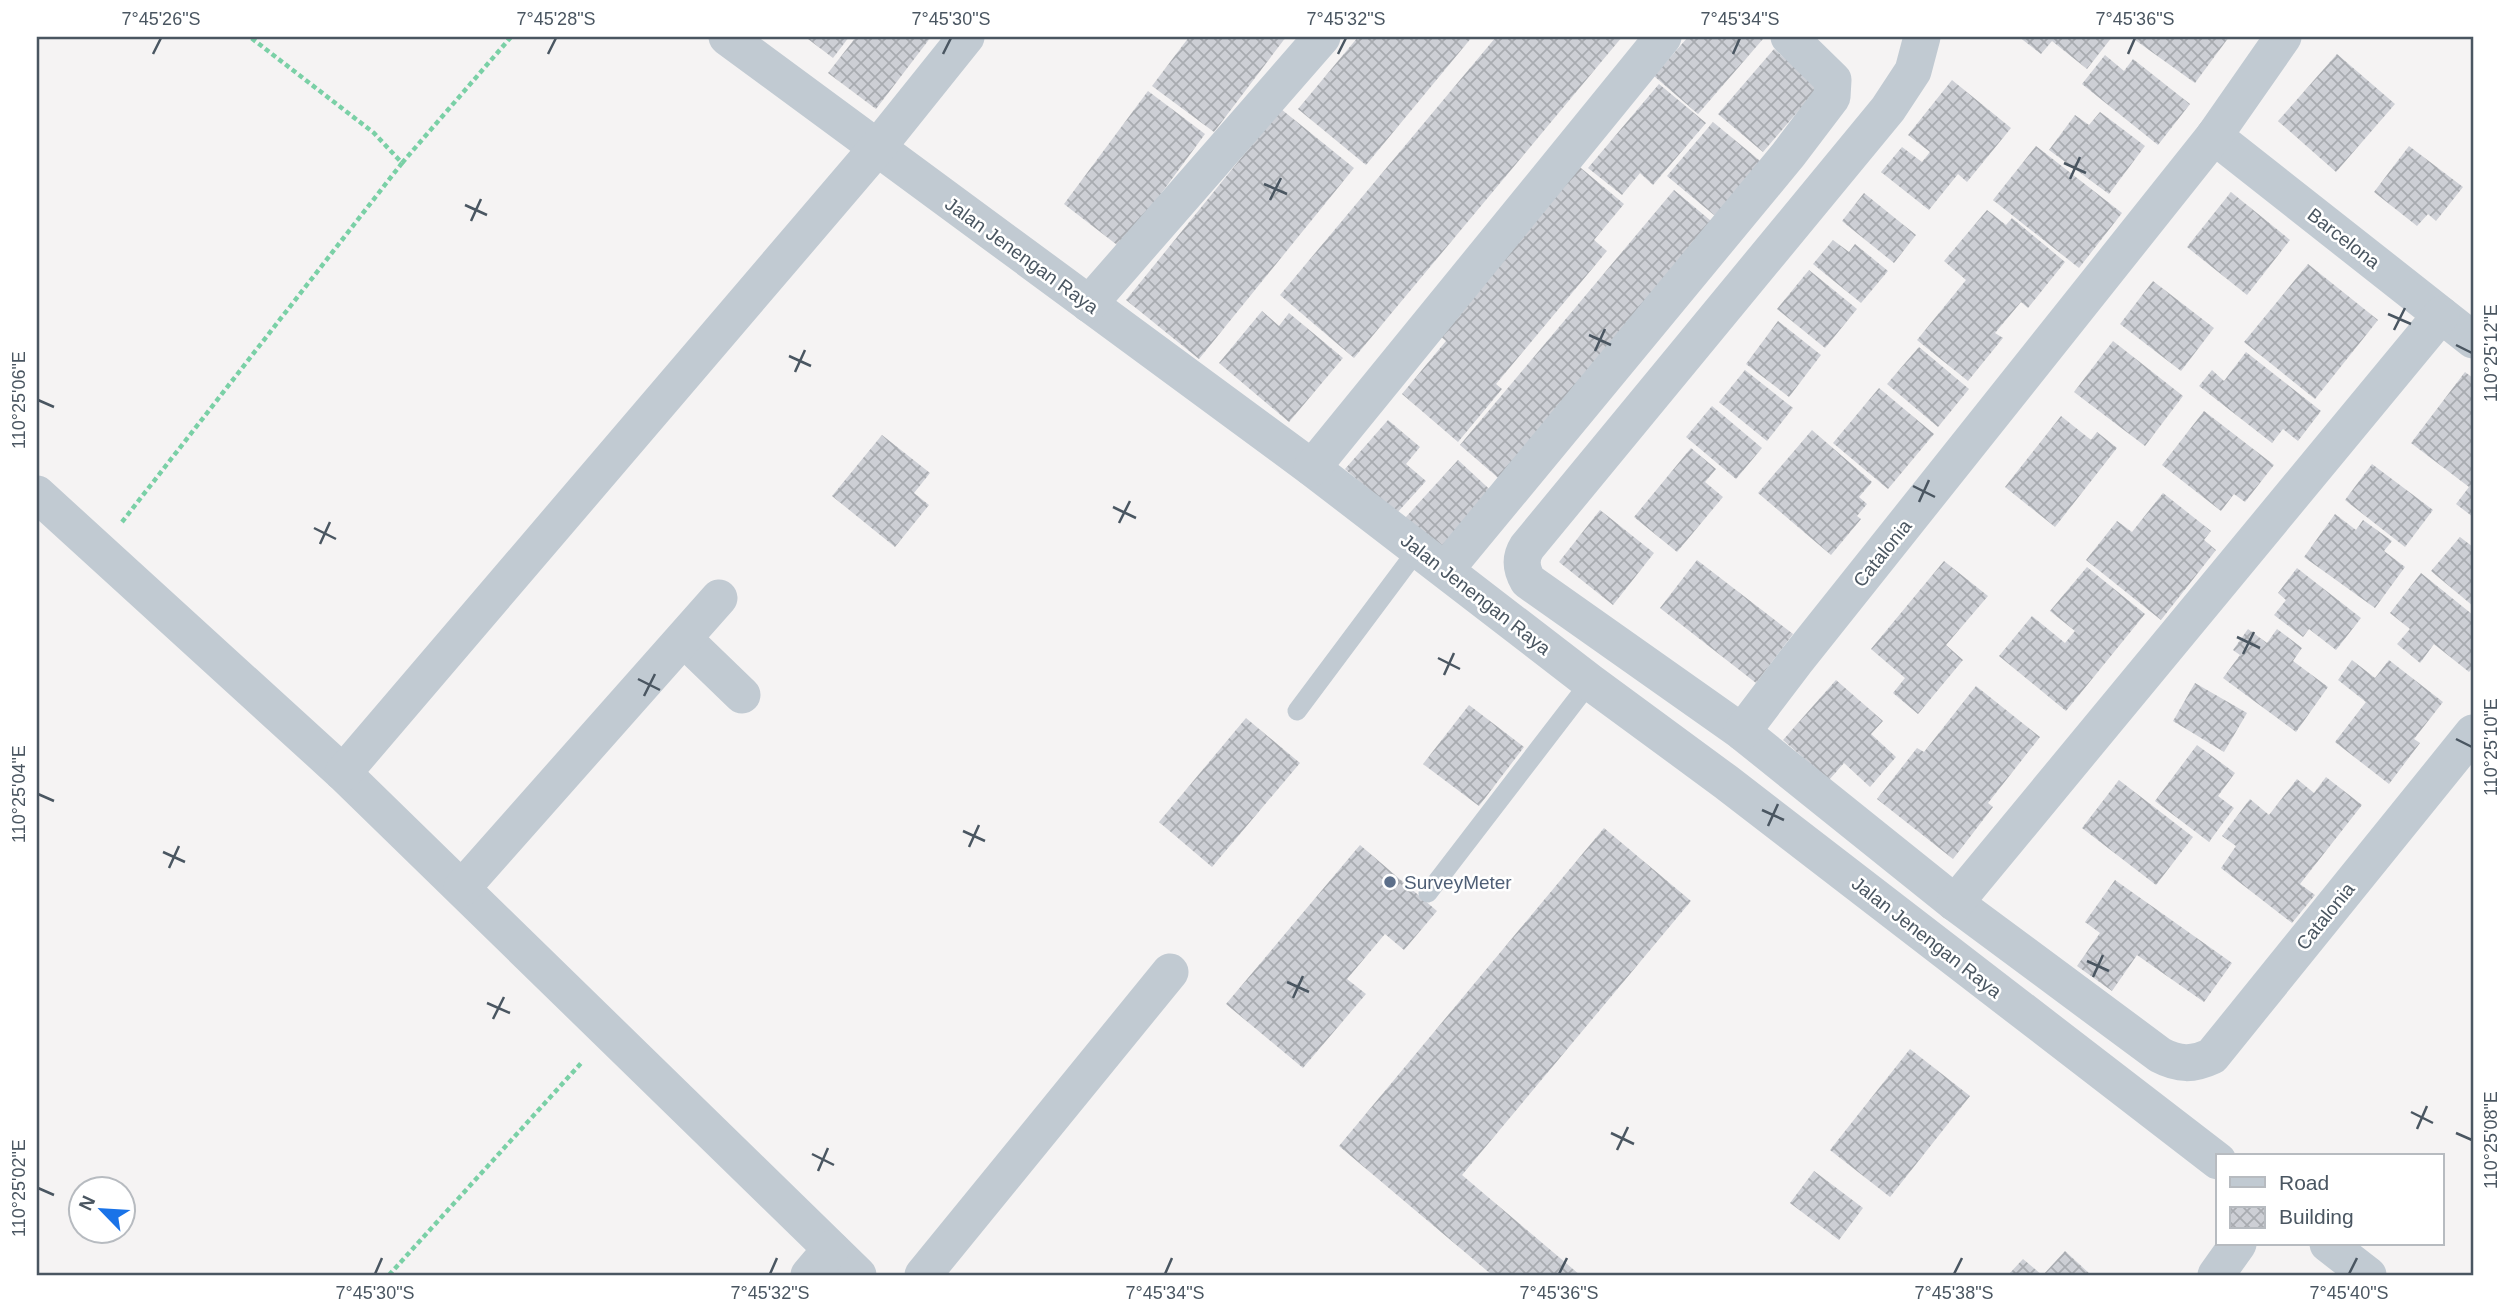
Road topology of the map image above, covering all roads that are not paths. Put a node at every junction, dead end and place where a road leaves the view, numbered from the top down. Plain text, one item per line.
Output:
1 (727, 37) edge
2 (966, 37) edge
3 (1322, 37) edge
4 (1663, 37) edge
5 (1789, 37) edge
6 (1922, 37) edge
7 (2283, 37) edge
8 (2214, 136) junction
9 (877, 148) junction
10 (1089, 304) junction
11 (2441, 315) junction
12 (2473, 340) edge
13 (1312, 468) junction
14 (37, 494) edge
15 (1432, 559) junction
16 (719, 598) dead end
17 (684, 639) junction
18 (1590, 682) junction
19 (742, 695) dead end
20 (1297, 710) dead end
21 (1742, 732) junction
22 (2473, 733) edge
23 (343, 773) junction
24 (462, 888) junction
25 (1428, 893) dead end
26 (1955, 903) junction
27 (1170, 972) dead end
28 (2216, 1159) edge
29 (2237, 1246) edge
30 (2331, 1246) edge
31 (820, 1262) edge
32 (858, 1275) edge
33 (923, 1275) edge
34 (2216, 1275) edge
35 (2368, 1275) edge

1 - 9 street, Jalan Jenengan Raya
2 - 9 street
3 - 10 street
4 - 13 street
5 - 15 street
6 - 21 street
7 - 8 street, Catalonia
8 - 11 street, Barcelona
8 - 21 street, Catalonia
9 - 10 street, Jalan Jenengan Raya
9 - 23 street
10 - 13 street, Jalan Jenengan Raya
11 - 12 street, Barcelona
11 - 26 street
13 - 15 street, Jalan Jenengan Raya
14 - 23 street
15 - 18 street, Jalan Jenengan Raya
15 - 20 lane
16 - 17 street
17 - 19 street
17 - 24 street
18 - 25 lane
18 - 28 street, Jalan Jenengan Raya
21 - 26 street
22 - 26 street, Catalonia
23 - 24 street
24 - 31 street
27 - 33 street
29 - 34 street
30 - 35 street
31 - 32 street

